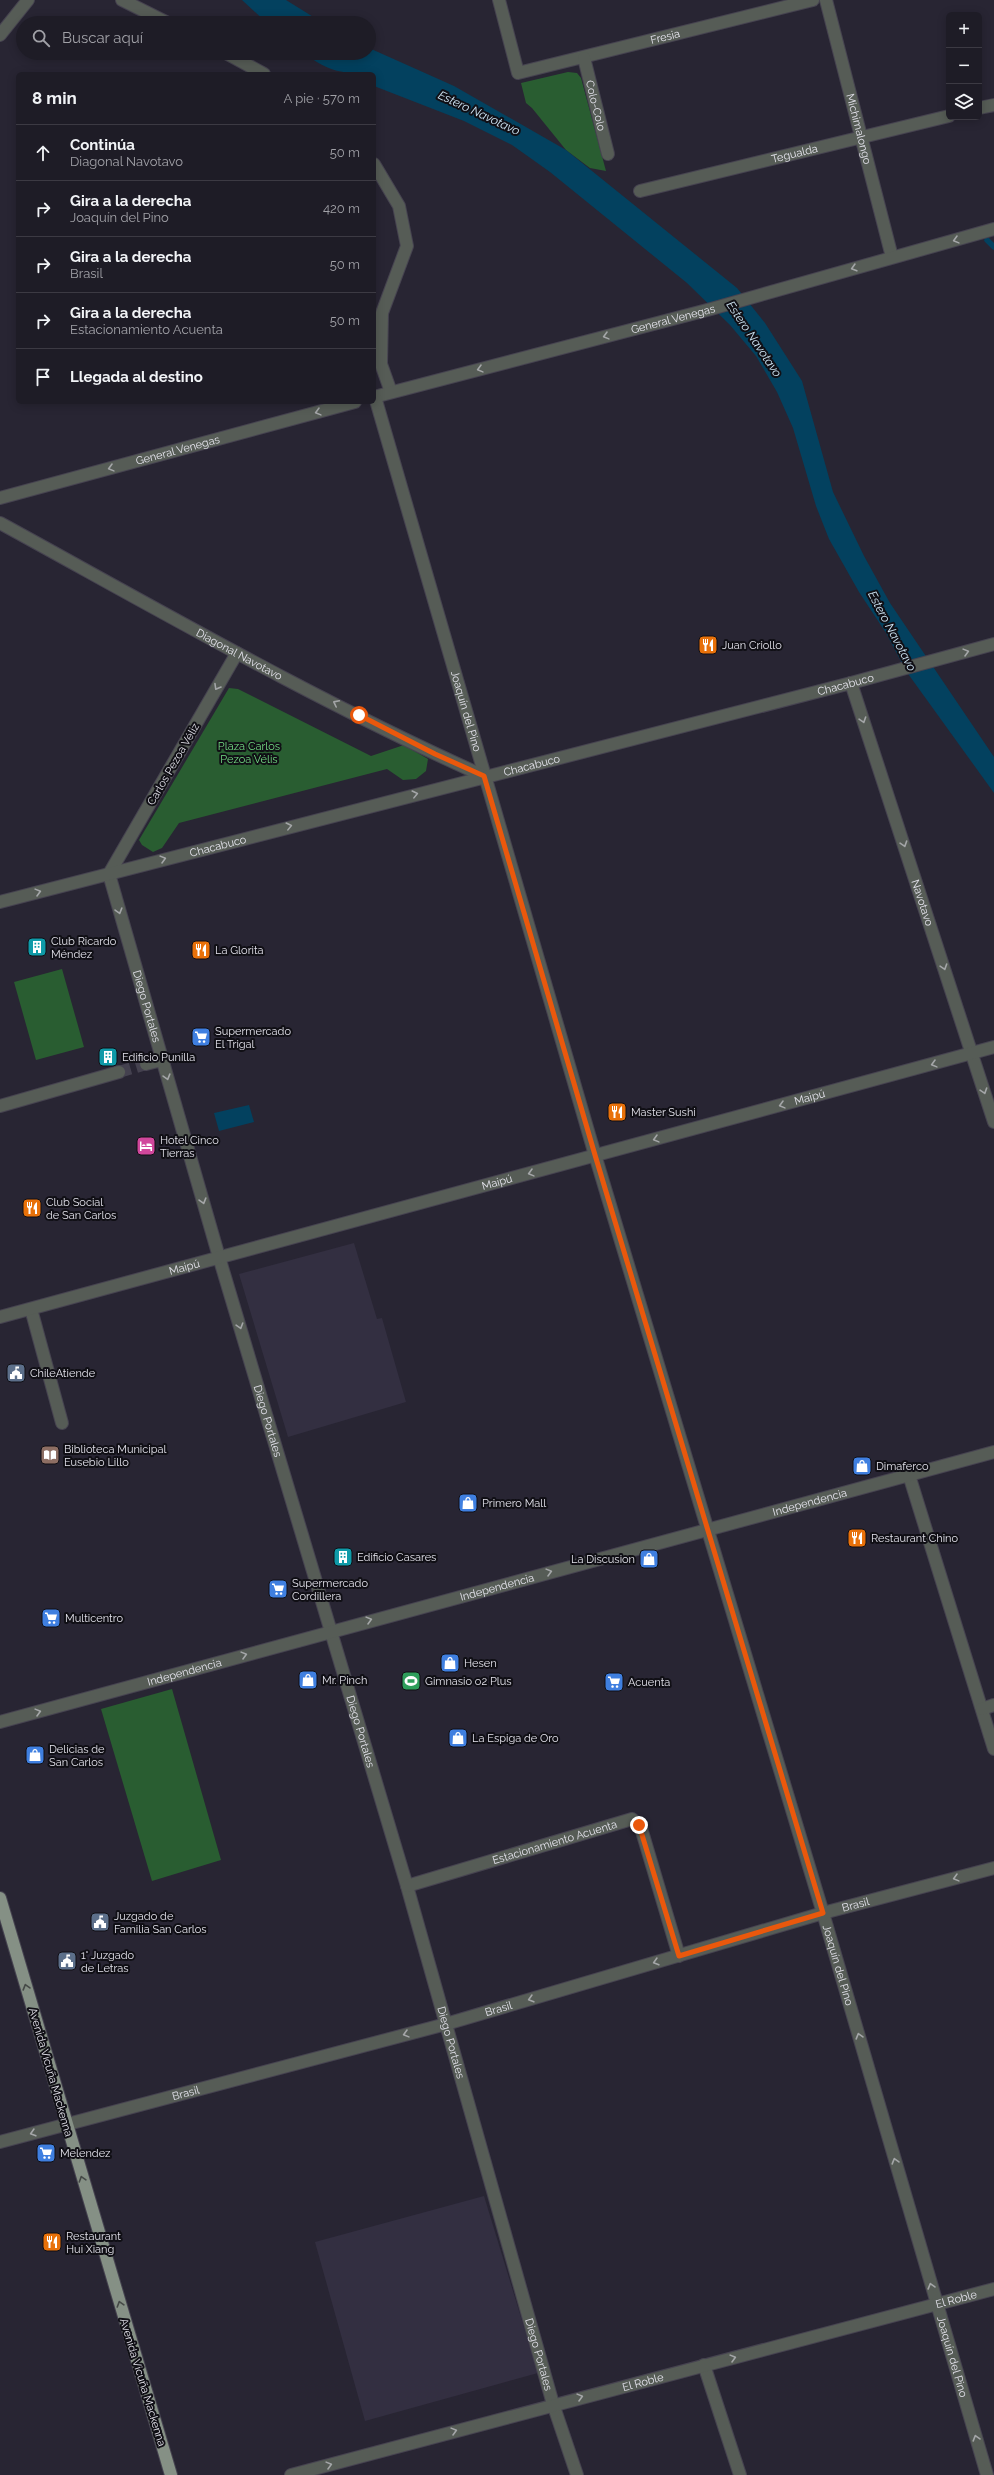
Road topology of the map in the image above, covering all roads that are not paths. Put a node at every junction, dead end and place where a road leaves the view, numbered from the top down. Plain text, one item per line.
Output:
1 (28, 0) edge
2 (122, 0) edge
3 (499, 0) edge
4 (813, 0) edge
5 (826, 0) edge
6 (154, 16) edge
7 (0, 35) edge
8 (584, 58) junction
9 (239, 60) edge
10 (260, 72) edge
11 (994, 105) edge
12 (982, 107) edge
13 (946, 117) edge
14 (862, 138) junction
15 (608, 154) dead end
16 (376, 167) edge
17 (640, 191) dead end
18 (994, 229) edge
19 (892, 257) junction
20 (391, 392) junction
21 (376, 397) edge
22 (376, 400) edge
23 (348, 404) edge
24 (0, 498) edge
25 (0, 523) edge
26 (994, 644) edge
27 (237, 653) junction
28 (851, 683) junction
29 (484, 776) junction
30 (109, 874) junction
31 (0, 902) edge
32 (994, 1048) edge
33 (972, 1054) junction
34 (162, 1060) junction
35 (146, 1064) tunnel mouth
36 (119, 1072) tunnel mouth
37 (0, 1106) edge
38 (994, 1122) edge
39 (595, 1155) junction
40 (219, 1257) junction
41 (30, 1309) junction
42 (0, 1317) edge
43 (62, 1423) dead end
44 (994, 1452) edge
45 (908, 1475) junction
46 (708, 1529) junction
47 (332, 1630) junction
48 (994, 1705) edge
49 (982, 1709) junction
50 (0, 1722) edge
51 (994, 1749) edge
52 (994, 1868) edge
53 (407, 1886) junction
54 (0, 1898) edge
55 (823, 1913) junction
56 (679, 1956) junction
57 (446, 2024) junction
58 (65, 2123) junction
59 (0, 2142) edge
60 (994, 2289) edge
61 (936, 2304) junction
62 (704, 2365) junction
63 (553, 2404) junction
64 (171, 2475) edge
65 (291, 2475) edge
66 (577, 2475) edge
67 (740, 2475) edge
68 (987, 2475) edge

1 - 7 street
2 - 6 street
3 - 8 street, Fresia
4 - 8 street, Fresia
5 - 14 street, Michimalongo
8 - 15 street, Colo-Colo
9 - 10 street
11 - 12 street
13 - 14 street, Tegualda
14 - 17 street, Tegualda
14 - 19 street, Michimalongo
16 - 20 street
18 -> 19 street, General Venegas
19 -> 20 street, General Venegas
20 - 21 street, General Venegas
22 - 29 street, Joaquín del Pino
23 -> 24 street, General Venegas
25 - 27 street, Diagonal Navotavo
28 -> 26 street, Chacabuco
29 -> 27 street, Diagonal Navotavo
27 -> 30 street, Carlos Pezoa Véliz
28 - 29 street, Chacabuco
28 -> 33 street, Navotavo
30 -> 29 street, Chacabuco
29 - 39 street, Joaquín del Pino
31 -> 30 street, Chacabuco
30 -> 34 street, Diego Portales
32 - 33 street, Maipú
33 -> 38 street, Navotavo
33 -> 39 street, Maipú
34 - 35 street
34 -> 40 street, Diego Portales
36 - 37 street
39 -> 40 street, Maipú
39 - 46 street, Joaquín del Pino
40 - 41 street, Maipú
40 -> 47 street, Diego Portales
41 - 42 street, Maipú
41 - 43 street
44 - 45 street, Independencia
45 - 46 street, Independencia
45 - 49 street
47 -> 46 street, Independencia
46 - 55 street, Joaquín del Pino
50 -> 47 street, Independencia
47 - 53 street, Diego Portales
48 - 49 street
49 - 51 street
52 -> 55 street, Brasil
53 - 56 street, Estacionamiento Acuenta
53 - 57 street, Diego Portales
58 -> 54 main road, Avenida Vicuña Mackenna
55 - 56 street, Brasil
61 -> 55 street, Joaquín del Pino
56 -> 57 street, Brasil
57 -> 58 street, Brasil
57 - 63 street, Diego Portales
58 -> 59 street, Brasil
64 -> 58 main road, Avenida Vicuña Mackenna
60 - 61 street, El Roble
62 -> 61 street, El Roble
68 -> 61 street, Joaquín del Pino
63 -> 62 street, El Roble
62 - 67 street
65 -> 63 street, El Roble
63 - 66 street, Diego Portales

